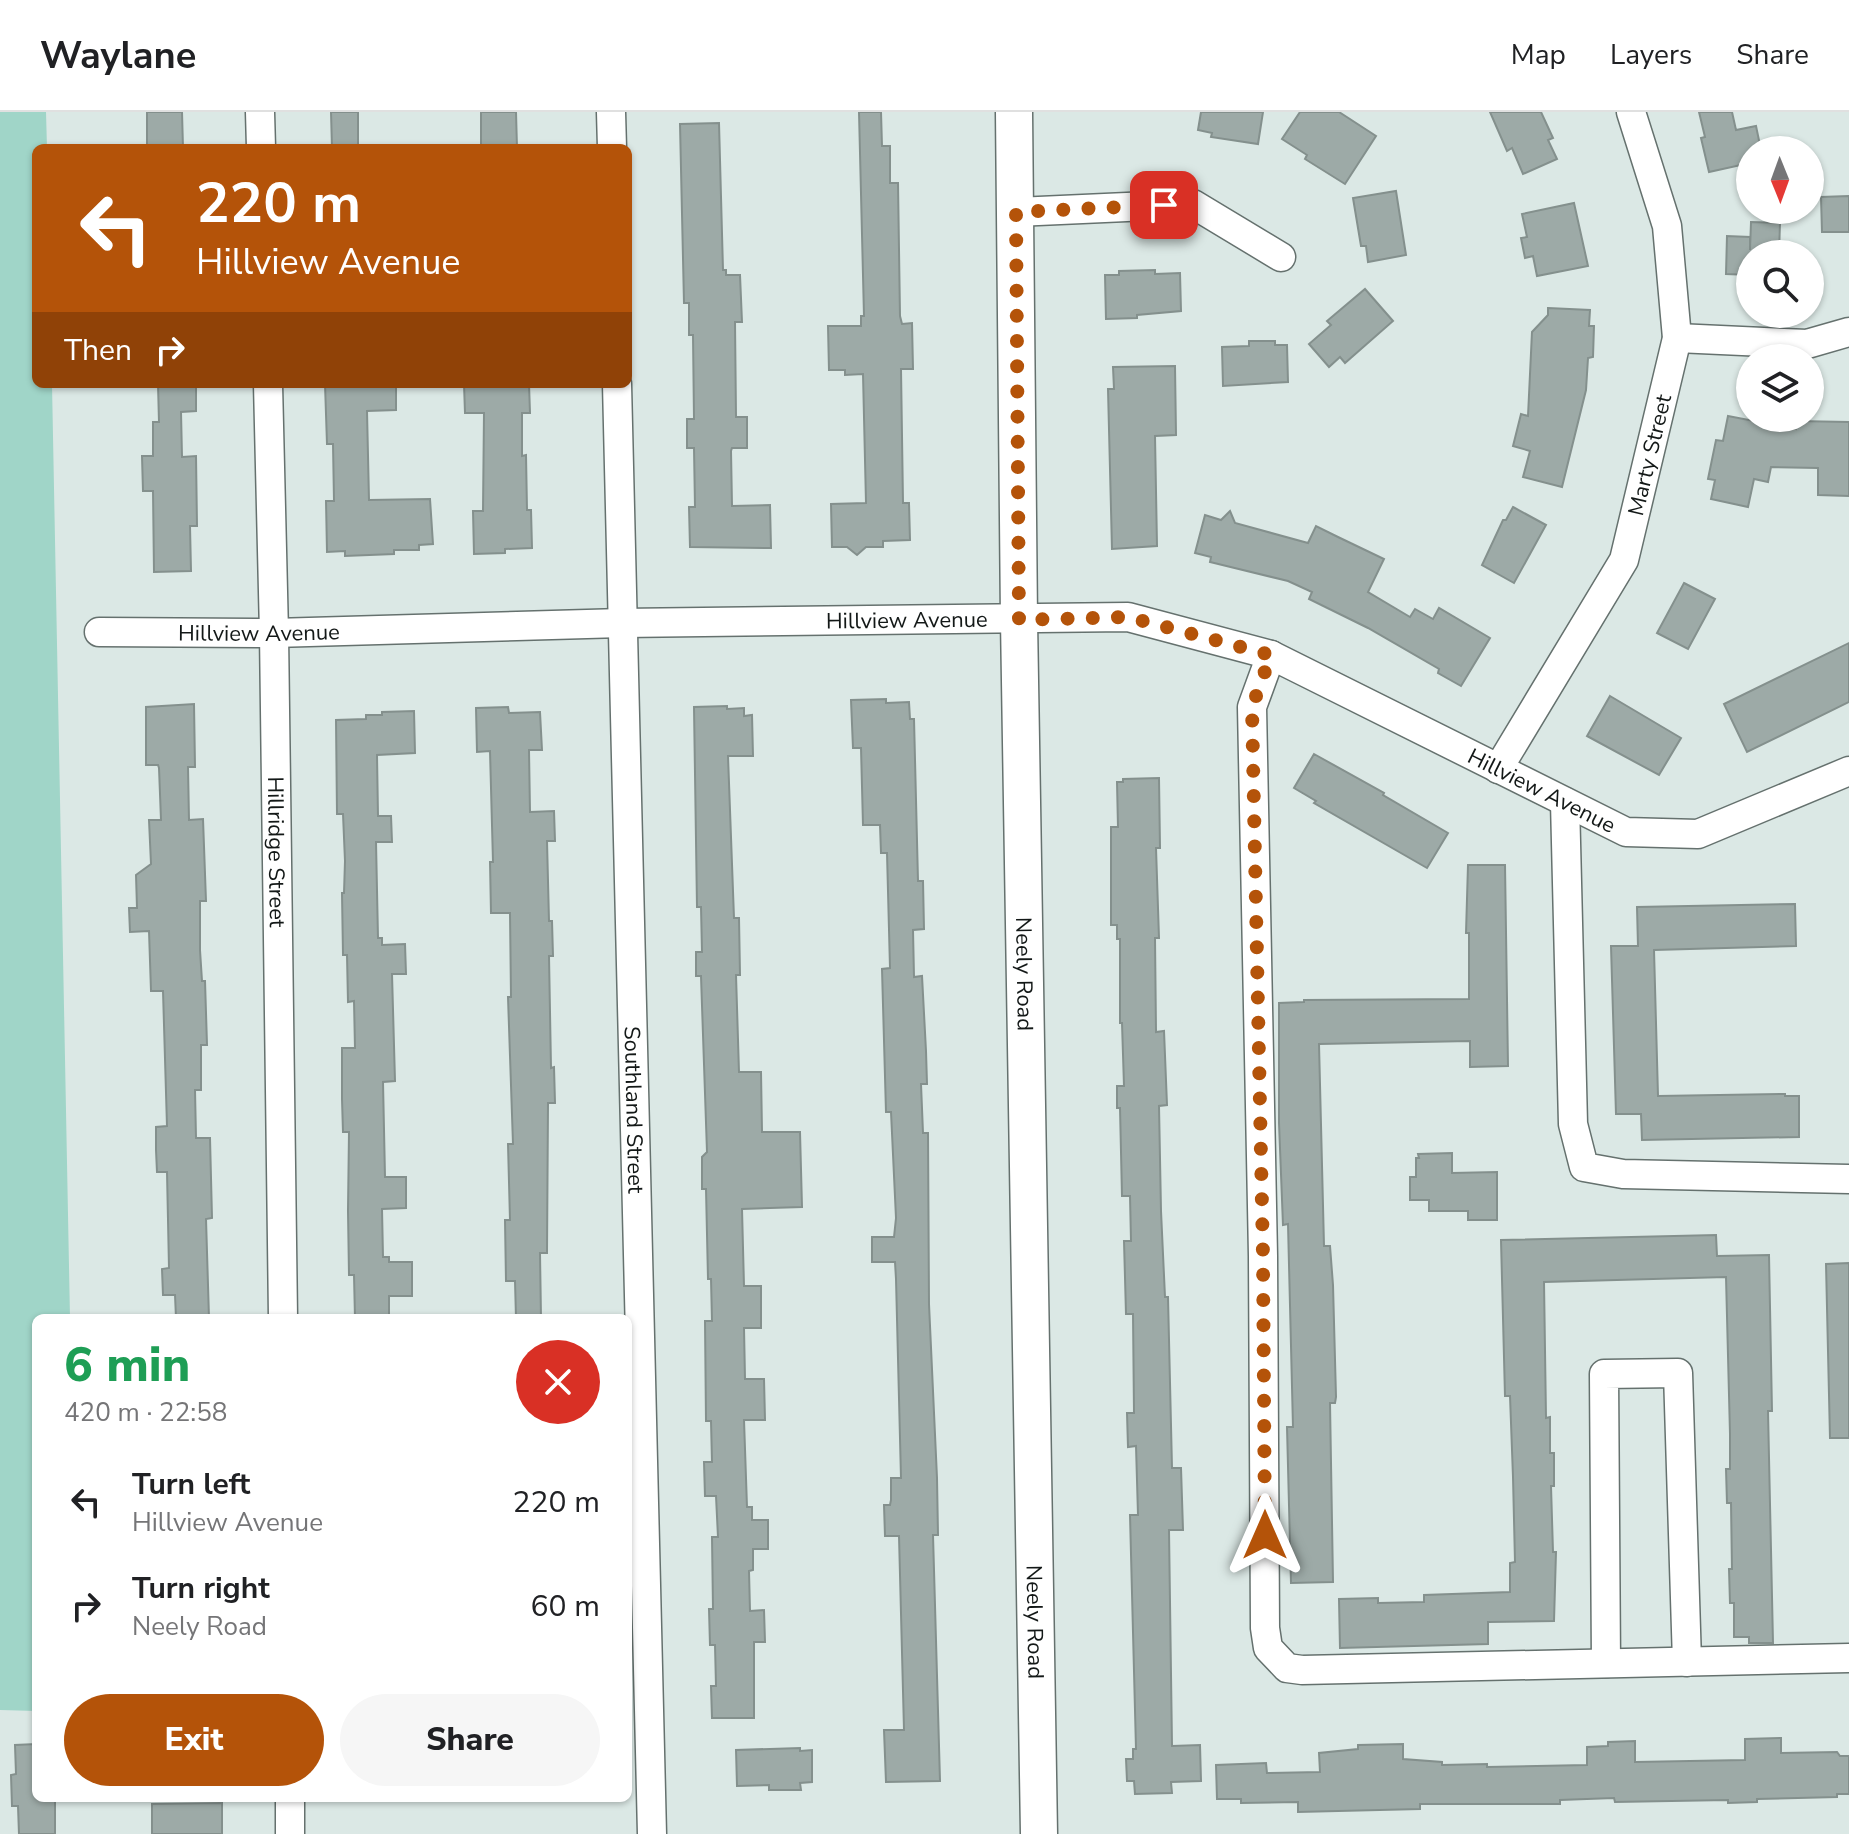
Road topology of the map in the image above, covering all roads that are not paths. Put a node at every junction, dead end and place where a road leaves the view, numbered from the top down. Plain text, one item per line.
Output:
1 (260, 112) edge
2 (611, 112) edge
3 (1014, 112) edge
4 (1631, 112) edge
5 (261, 144) edge
6 (612, 144) edge
7 (1016, 212) junction
8 (1281, 257) dead end
9 (1849, 332) edge
10 (1677, 338) junction
11 (268, 388) edge
12 (617, 388) edge
13 (1019, 620) junction
14 (622, 623) junction
15 (99, 632) dead end
16 (274, 633) junction
17 (1271, 655) junction
18 (1498, 769) junction
19 (1849, 771) edge
20 (1565, 802) junction
21 (1849, 1179) edge
22 (283, 1314) edge
23 (1849, 1658) edge
24 (1687, 1662) junction
25 (1606, 1663) junction
26 (290, 1802) edge
27 (290, 1834) edge
28 (652, 1834) edge
29 (1039, 1834) edge

1 - 5 street
2 - 6 street
3 - 7 street, Neely Road
4 - 10 street, Marty Street
7 - 8 street
7 - 13 street, Neely Road
9 - 10 street
10 - 18 street, Marty Street
11 - 16 street, Hillridge Street
12 - 14 street, Southland Street
13 - 14 street, Hillview Avenue
13 - 17 street, Hillview Avenue
13 - 29 street, Neely Road
14 - 16 street, Hillview Avenue
14 - 28 street, Southland Street
15 - 16 street, Hillview Avenue
16 - 22 street, Hillridge Street
17 - 18 street, Hillview Avenue
17 - 25 street
18 - 20 street, Hillview Avenue
19 - 20 street, Hillview Avenue
20 - 21 street
23 - 24 street
24 - 25 street
24 - 25 street
26 - 27 street

